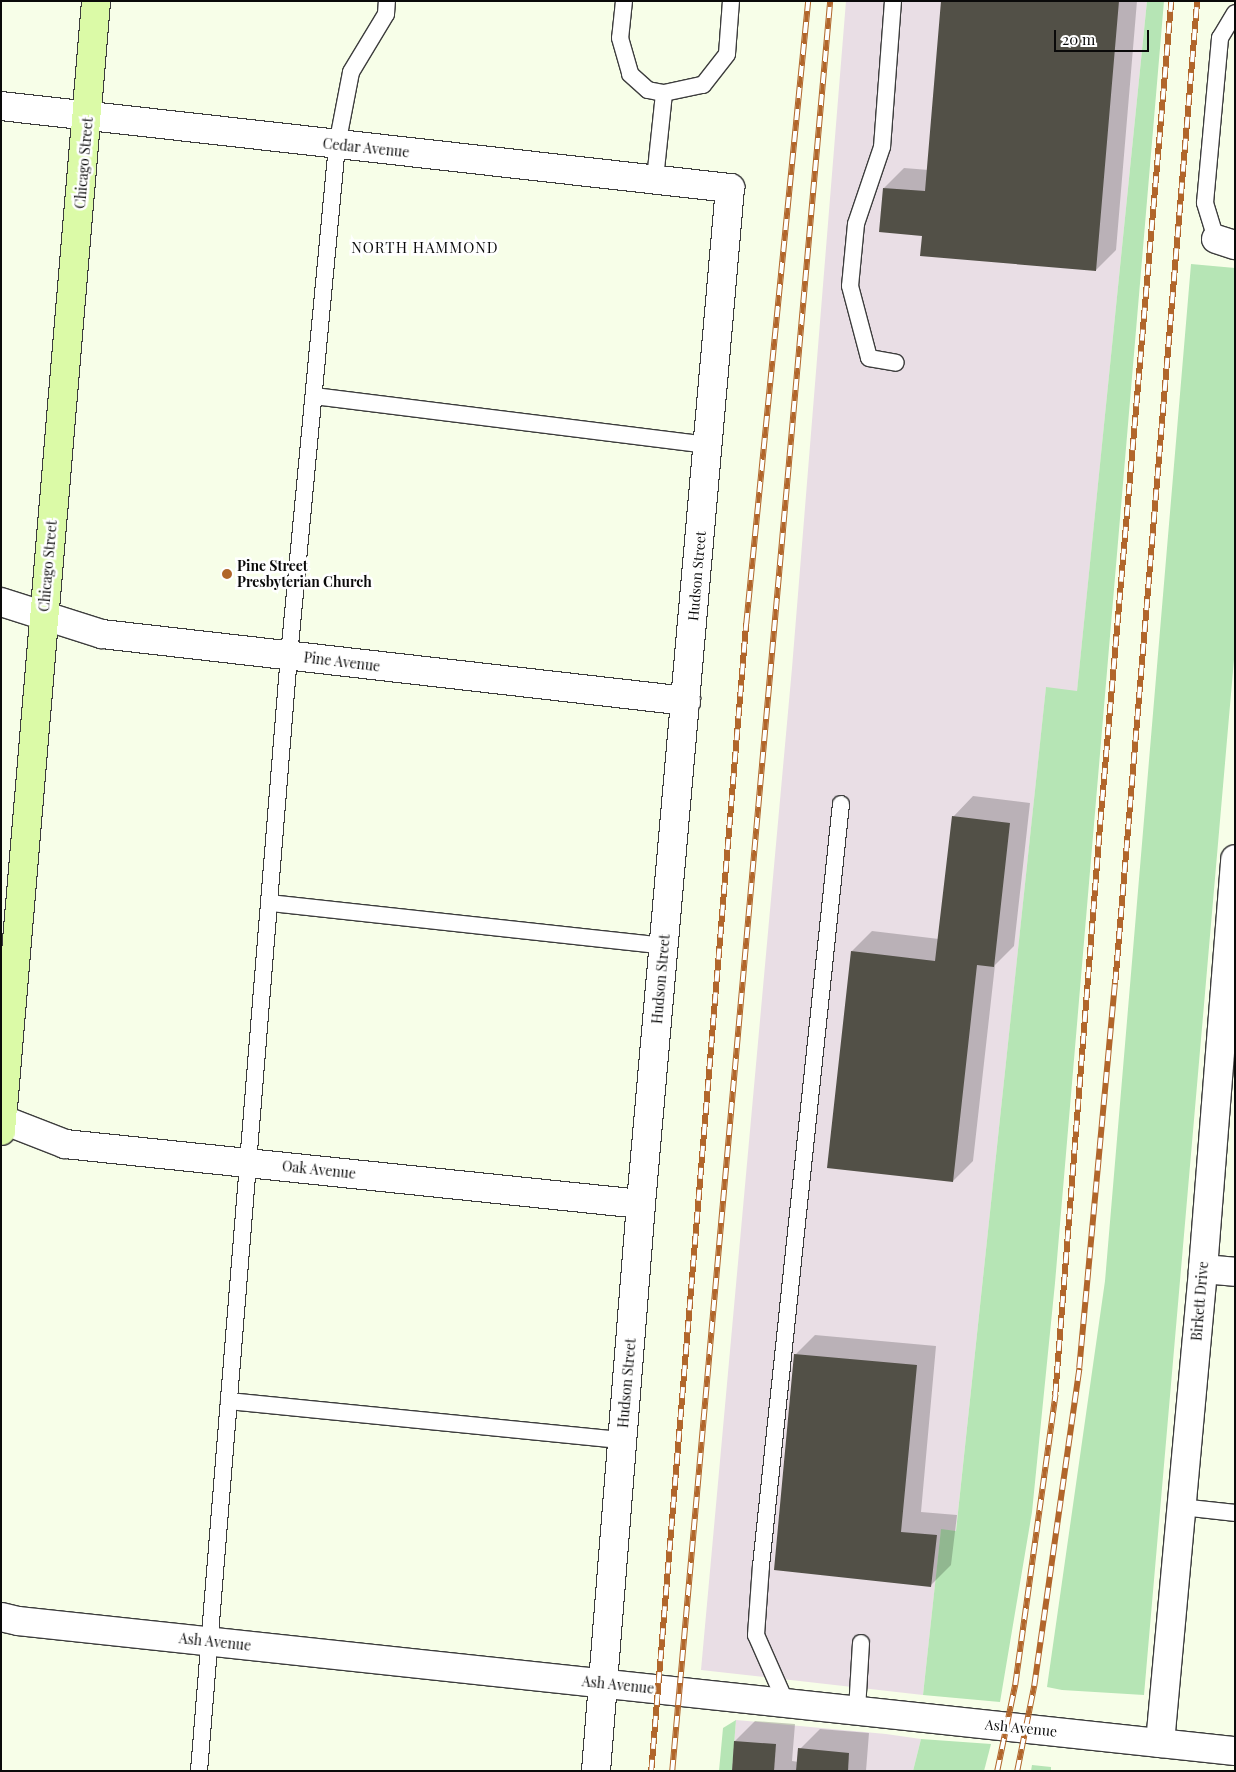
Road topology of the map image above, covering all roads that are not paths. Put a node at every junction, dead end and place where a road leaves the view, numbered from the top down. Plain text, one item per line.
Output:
1 (96, 1) edge
2 (387, 1) edge
3 (624, 1) edge
4 (731, 1) edge
5 (893, 1) edge
6 (1235, 13) edge
7 (664, 94) junction
8 (1, 106) edge
9 (88, 116) junction
10 (337, 145) junction
11 (655, 179) junction
12 (730, 188) joint
13 (1226, 242) edge
14 (896, 363) dead end
15 (314, 396) junction
16 (708, 445) junction
17 (1, 602) edge
18 (44, 616) junction
19 (290, 656) junction
20 (686, 701) junction
21 (841, 804) dead end
22 (1235, 859) edge
23 (270, 903) junction
24 (664, 946) junction
25 (1228, 1025) edge
26 (2, 1123) edge
27 (249, 1162) junction
28 (641, 1204) junction
29 (1202, 1269) junction
30 (1235, 1272) edge
31 (229, 1401) junction
32 (622, 1440) junction
33 (1181, 1508) junction
34 (1235, 1512) edge
35 (1, 1617) edge
36 (209, 1642) junction
37 (860, 1643) dead end
38 (603, 1684) junction
39 (786, 1702) junction
40 (857, 1710) junction
41 (1160, 1743) junction
42 (1235, 1751) edge
43 (198, 1771) edge
44 (596, 1771) edge

1 - 9 main road, Chicago Street
2 - 10 lane
3 - 7 lane
4 - 7 lane
5 - 14 lane
6 - 13 lane
7 - 11 lane
8 - 9 street, Cedar Avenue
9 - 10 street, Cedar Avenue
9 - 18 main road, Chicago Street
10 - 11 street, Cedar Avenue
10 - 15 lane
11 - 12 street, Cedar Avenue
12 - 16 street, Hudson Street
15 - 16 lane
15 - 19 lane
16 - 20 street, Hudson Street
17 - 18 street, Pine Avenue
18 - 19 street, Pine Avenue
18 - 26 main road, Chicago Street
19 - 20 street, Pine Avenue
19 - 23 lane
20 - 24 street, Hudson Street
21 - 39 lane
22 - 25 street, Birkett Drive
23 - 24 lane
23 - 27 lane
24 - 28 street, Hudson Street
25 - 29 street, Birkett Drive
26 - 27 street, Oak Avenue
27 - 28 street, Oak Avenue
27 - 31 lane
28 - 32 street, Hudson Street
29 - 30 street
29 - 33 street, Birkett Drive
31 - 32 lane
31 - 36 lane
32 - 38 street, Hudson Street
33 - 34 lane
33 - 41 street, Birkett Drive
35 - 36 street, Ash Avenue
36 - 38 street, Ash Avenue
36 - 43 lane
37 - 40 lane
38 - 39 street, Ash Avenue
38 - 44 street, Hudson Street
39 - 40 street, Ash Avenue
40 - 41 street, Ash Avenue
41 - 42 street, Ash Avenue

